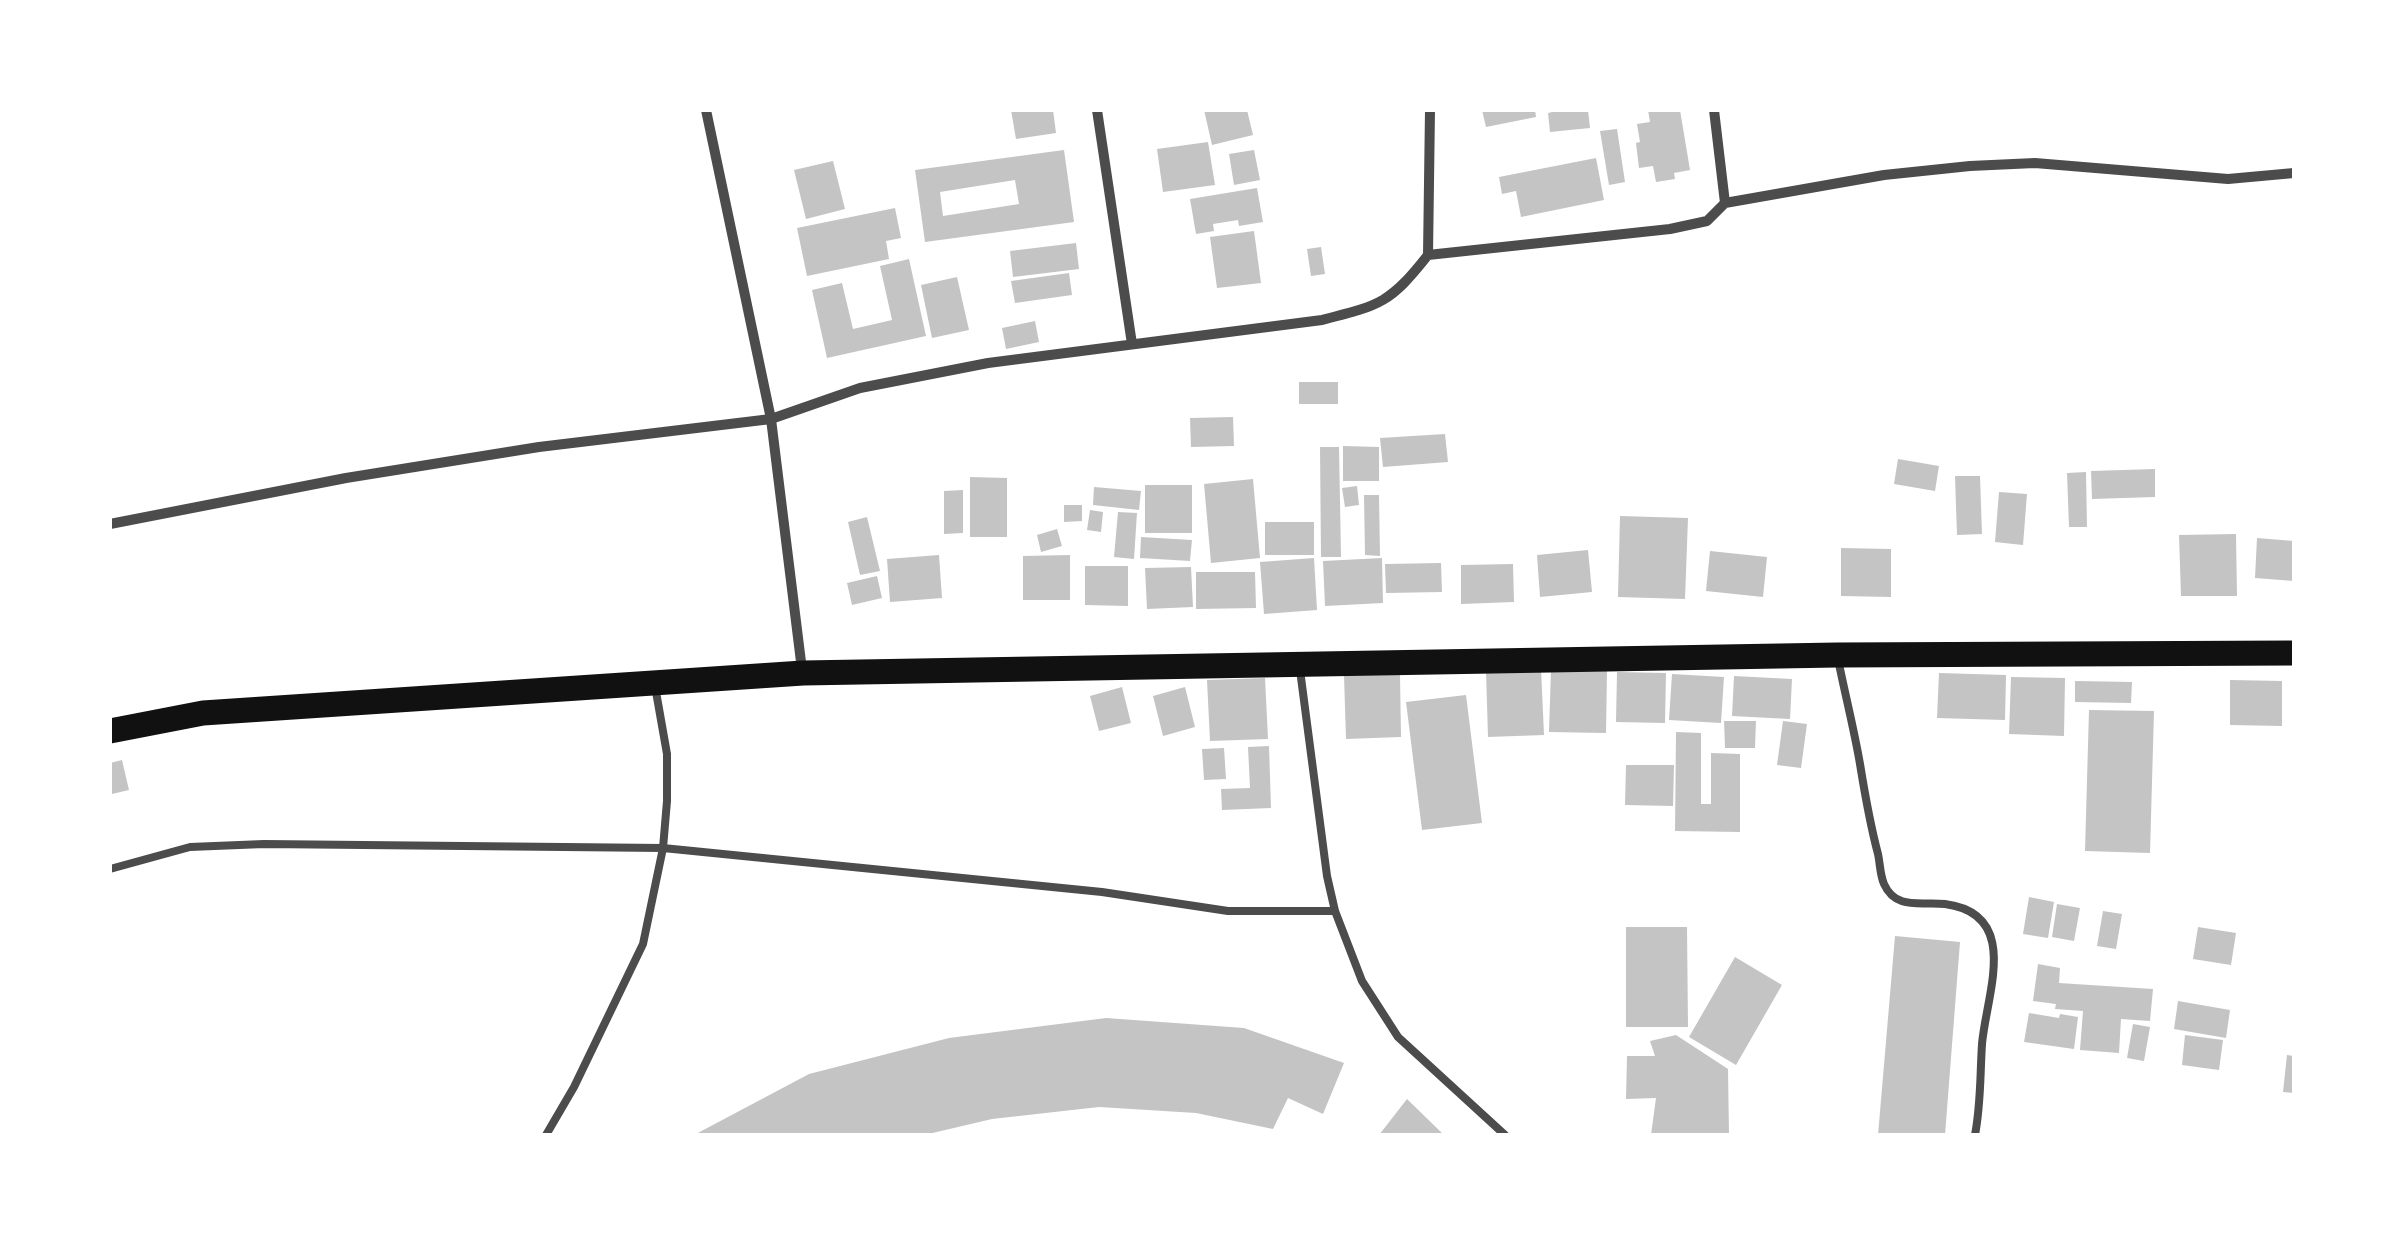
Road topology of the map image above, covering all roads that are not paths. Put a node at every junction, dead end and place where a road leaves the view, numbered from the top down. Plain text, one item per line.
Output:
1 (706, 110) edge
2 (1097, 110) edge
3 (1430, 110) edge
4 (1714, 110) edge
5 (2294, 173) edge
6 (1726, 204) junction
7 (1428, 255) junction
8 (1132, 344) junction
9 (771, 419) junction
10 (110, 524) edge
11 (1837, 654) junction
12 (2294, 654) edge
13 (1299, 665) junction
14 (802, 673) junction
15 (654, 683) junction
16 (110, 731) edge
17 (663, 848) junction
18 (110, 869) edge
19 (1334, 911) junction
20 (546, 1135) edge
21 (1505, 1135) edge
22 (1975, 1135) edge

1 - 9 street
2 - 8 street
3 - 7 street
4 - 6 street
5 - 6 street
6 - 7 street
7 - 8 street
8 - 9 street
9 - 10 street
9 - 14 street
11 - 12 main road
11 - 13 main road
11 - 22 lane
13 - 14 main road
13 - 19 lane
14 - 15 main road
15 - 16 main road
15 - 17 lane
17 - 18 lane
17 - 19 lane
17 - 20 lane
19 - 21 lane

